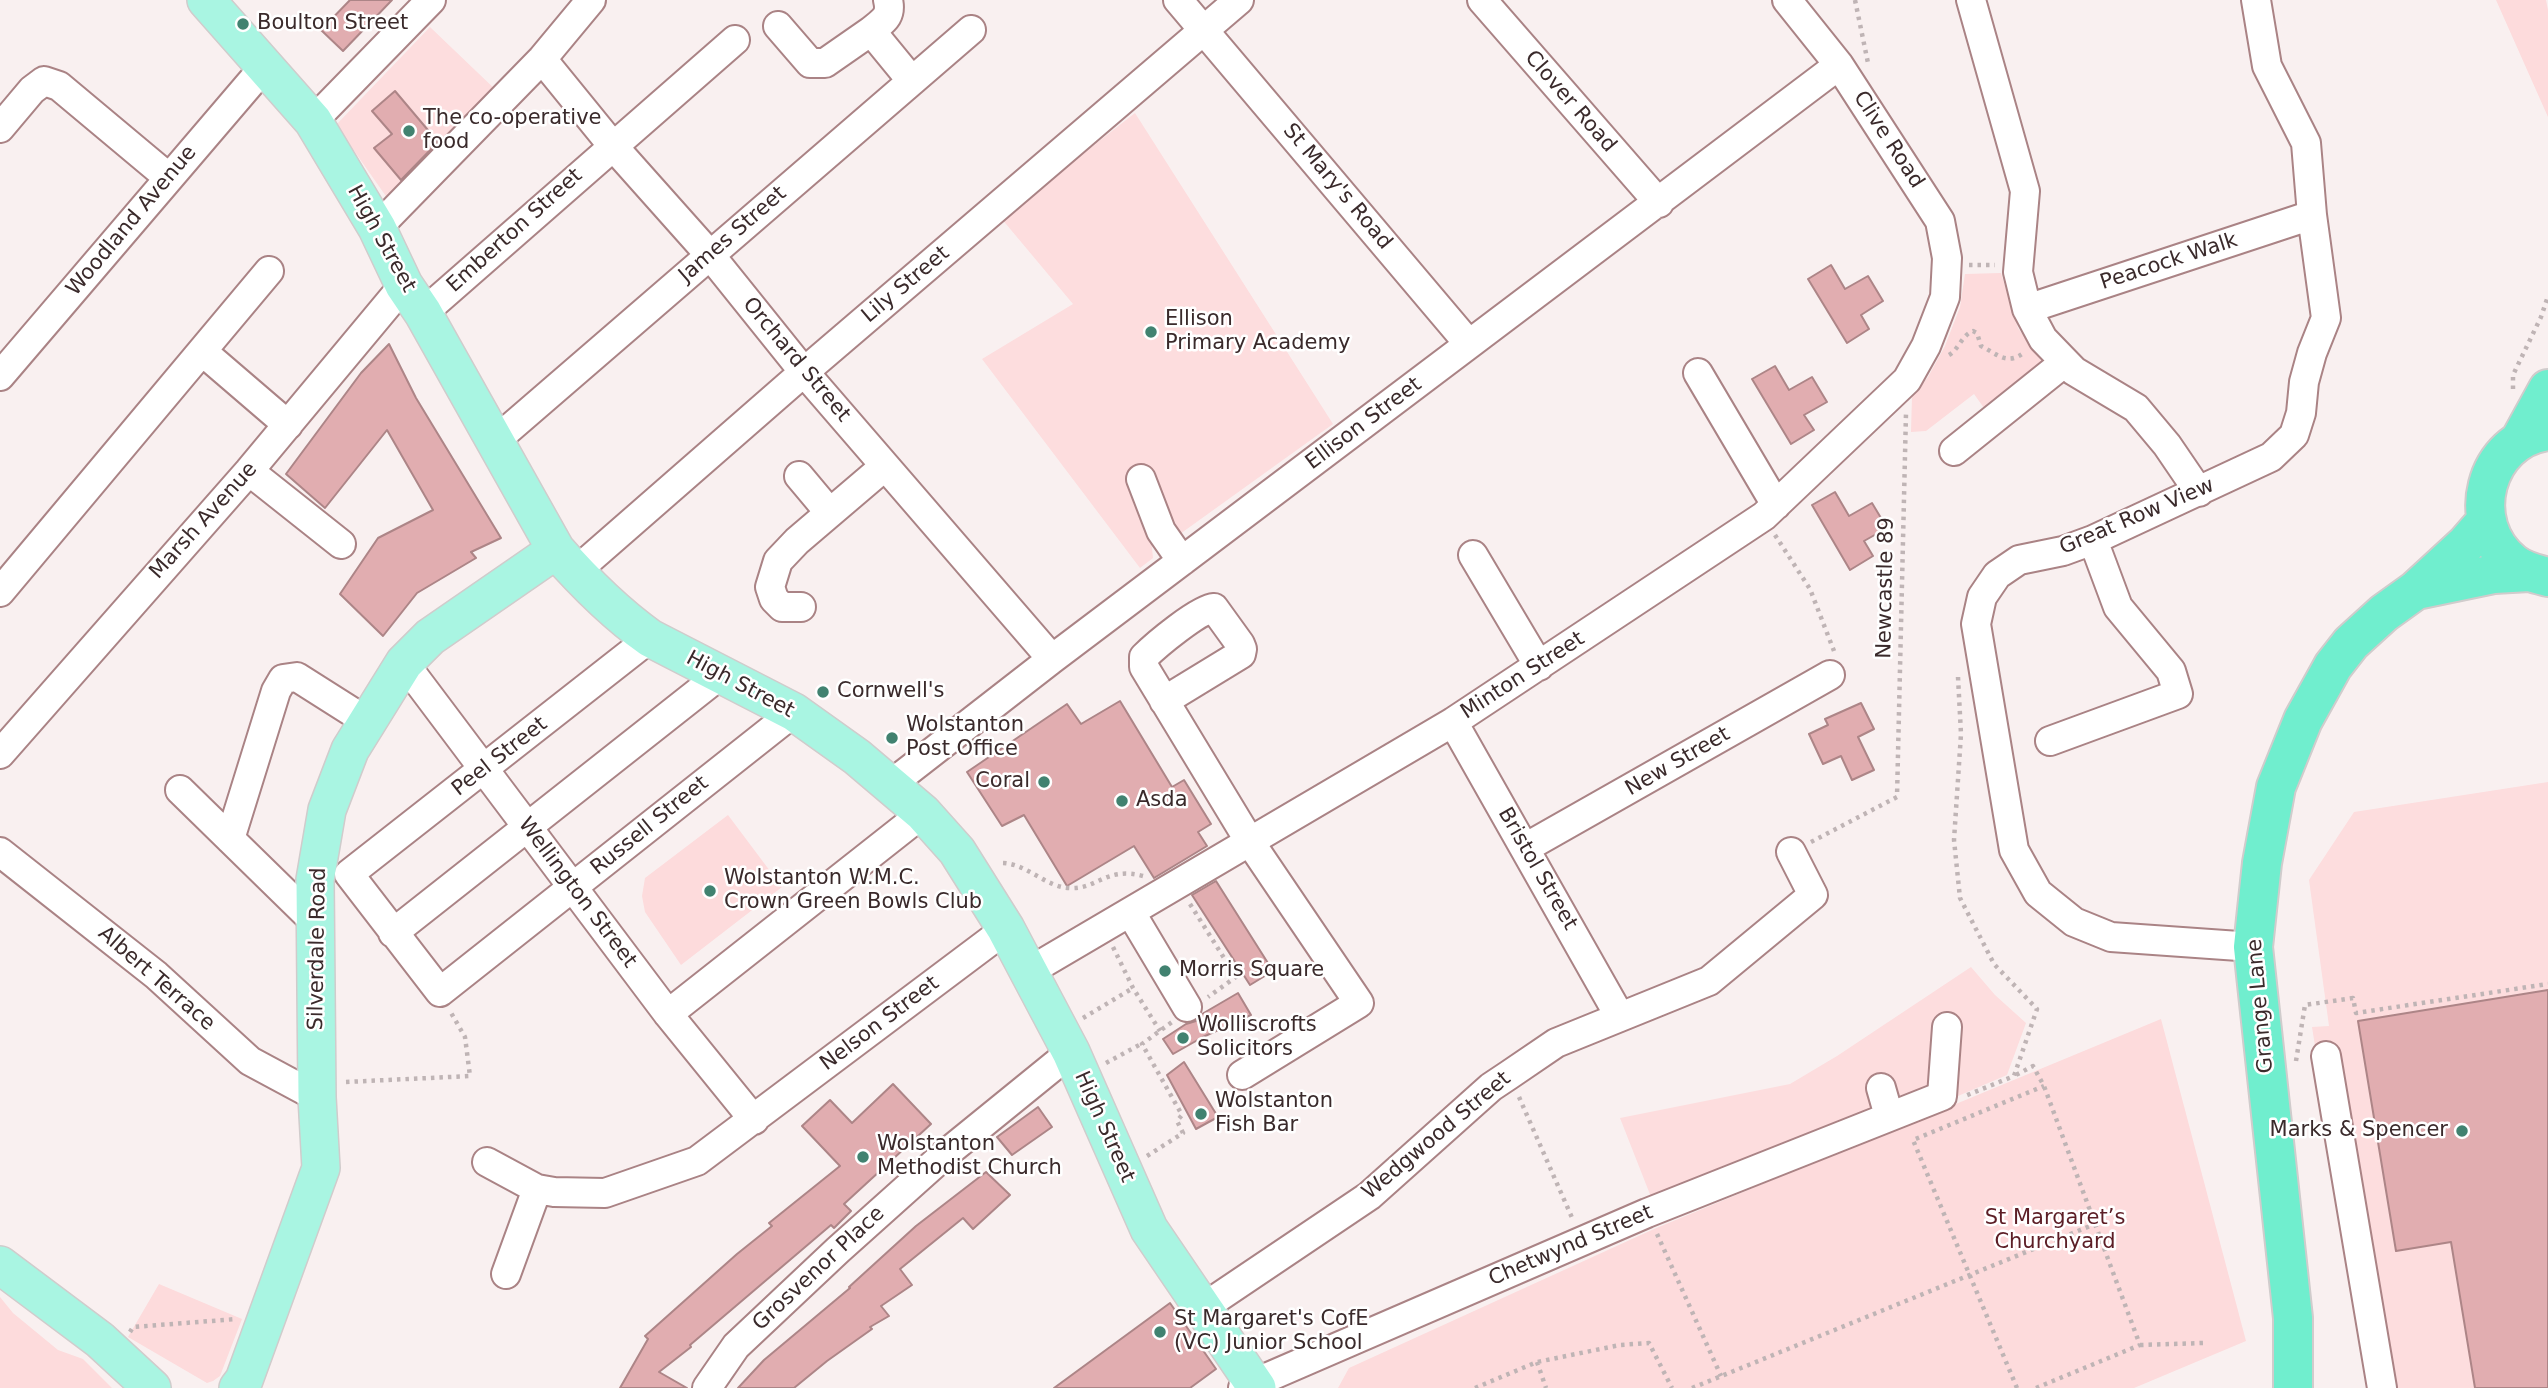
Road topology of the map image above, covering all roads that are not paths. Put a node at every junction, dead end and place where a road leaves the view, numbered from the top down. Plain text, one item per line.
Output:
1 (206, 0) edge
2 (431, 0) edge
3 (591, 0) edge
4 (888, 0) edge
5 (1178, 0) edge
6 (1240, 0) edge
7 (1482, 0) edge
8 (1787, 0) edge
9 (1971, 0) edge
10 (2256, 0) edge
11 (778, 26) dead end
12 (971, 30) dead end
13 (1204, 30) junction
14 (871, 31) junction
15 (735, 40) dead end
16 (542, 59) junction
17 (1839, 65) junction
18 (265, 66) junction
19 (912, 81) junction
20 (313, 121) junction
21 (0, 128) edge
22 (612, 145) junction
23 (169, 178) junction
24 (1659, 203) junction
25 (2312, 215) junction
26 (377, 228) junction
27 (710, 255) junction
28 (269, 271) dead end
29 (1945, 297) joint
30 (413, 299) junction
31 (2027, 309) junction
32 (1469, 344) junction
33 (203, 352) junction
34 (2065, 362) junction
35 (804, 372) junction
36 (1698, 373) dead end
37 (0, 376) edge
38 (2531, 392) edge
39 (288, 425) junction
40 (2534, 436) edge
41 (495, 441) junction
42 (1954, 451) dead end
43 (885, 466) junction
44 (249, 471) junction
45 (799, 476) dead end
46 (1141, 479) dead end
47 (2199, 492) junction
48 (1770, 511) junction
49 (830, 513) junction
50 (2486, 521) junction
51 (2093, 540) junction
52 (341, 544) dead end
53 (1473, 555) dead end
54 (565, 561) junction
55 (1182, 561) junction
56 (2538, 574) edge
57 (2416, 590) junction
58 (0, 592) edge
59 (801, 607) dead end
60 (650, 638) junction
61 (1052, 659) junction
62 (404, 663) junction
63 (1539, 666) junction
64 (720, 675) junction
65 (1830, 675) road end
66 (1164, 701) dead end
67 (794, 712) junction
68 (368, 722) junction
69 (1453, 722) junction
70 (2050, 741) dead end
71 (0, 754) edge
72 (484, 769) junction
73 (890, 785) junction
74 (180, 790) dead end
75 (923, 813) junction
76 (527, 826) junction
77 (230, 839) junction
78 (1250, 842) junction
79 (1525, 848) junction
80 (0, 852) edge
81 (1791, 852) road end
82 (574, 887) junction
83 (1131, 913) junction
84 (315, 922) junction
85 (1006, 929) junction
86 (393, 933) junction
87 (2253, 947) junction
88 (1028, 972) junction
89 (1191, 1008) road end
90 (668, 1014) junction
91 (1620, 1017) junction
92 (1947, 1027) dead end
93 (1077, 1035) junction
94 (2326, 1056) dead end
95 (1242, 1075) dead end
96 (1881, 1088) dead end
97 (317, 1090) junction
98 (1889, 1116) junction
99 (754, 1120) junction
100 (487, 1162) dead end
101 (537, 1189) junction
102 (0, 1265) edge
103 (506, 1274) dead end
104 (1204, 1307) junction
105 (250, 1381) edge
106 (1252, 1386) edge
107 (152, 1388) edge
108 (707, 1388) edge
109 (2294, 1388) edge
110 (2382, 1388) edge

1 - 18 main road, High Street
2 - 20 street
3 - 16 street
4 - 14 street
5 - 13 street, St Mary's Road
6 - 13 street, Lily Street
7 - 24 street, Clover Road
8 - 17 street, Clive Road
9 - 31 street
10 - 25 street, Great Row View
11 - 14 street
12 - 19 street, James Street
13 - 32 street, St Mary's Road
13 - 35 street, Lily Street
14 - 19 street
15 - 22 street, Emberton Street
16 - 22 street, Orchard Street
16 - 26 street
17 - 24 street, Ellison Street
17 - 29 street, Clive Road
18 - 20 main road, High Street
18 - 23 street, Woodland Avenue
19 - 27 street, James Street
20 - 26 main road, High Street
21 - 23 street
22 - 27 street, Orchard Street
22 - 30 street, Emberton Street
23 - 37 street, Woodland Avenue
24 - 32 street, Ellison Street
25 - 31 street, Peacock Walk
25 - 47 street, Great Row View
26 - 30 main road, High Street
27 - 35 street, Orchard Street
27 - 41 street, James Street
28 - 33 street
29 - 48 street, Minton Street
30 - 39 street, Marsh Avenue
30 - 41 main road, High Street
31 - 34 street
32 - 55 street, Ellison Street
33 - 39 street
33 - 58 street
34 - 42 street
34 - 47 street
35 - 43 street, Orchard Street
35 - 54 street, Lily Street
36 - 48 street
38 - 40 highway
39 - 44 street, Marsh Avenue
40 - 50 highway
41 - 54 main road, High Street
43 - 49 street
43 - 61 street, Orchard Street
44 - 52 street
44 - 71 street, Marsh Avenue
45 - 49 street
46 - 55 street
47 - 51 street, Great Row View
48 - 63 street, Minton Street
49 - 59 street
50 - 56 highway
50 - 57 highway, Grange Lane
51 - 70 street
51 - 87 street, Great Row View
53 - 63 street
54 - 60 main road, High Street
54 - 62 main road, Silverdale Road
55 - 61 street, Ellison Street
56 - 57 highway, Grange Lane
57 - 87 highway, Grange Lane
60 - 64 main road, High Street
60 - 72 street, Peel Street
61 - 73 street, Ellison Street
62 - 68 main road, Silverdale Road
62 - 72 street, Wellington Street
63 - 69 street, Minton Street
64 - 67 main road, High Street
64 - 76 street
65 - 79 street, New Street
66 - 78 street
67 - 73 main road, High Street
67 - 82 street, Russell Street
68 - 77 street
68 - 84 main road, Silverdale Road
69 - 78 street, Minton Street
69 - 79 street, Bristol Street
72 - 76 street, Wellington Street
72 - 86 street, Peel Street
73 - 75 main road, High Street
74 - 77 street
75 - 85 main road, High Street
75 - 90 street
76 - 82 street, Wellington Street
76 - 86 street
77 - 84 street
78 - 83 street, Minton Street
78 - 95 street
79 - 91 street, Bristol Street
80 - 97 street, Albert Terrace
81 - 91 street, Wedgwood Street
82 - 86 street, Russell Street
82 - 90 street, Wellington Street
83 - 88 street, Minton Street
83 - 89 street
84 - 97 main road, Silverdale Road
85 - 88 main road, High Street
85 - 99 street, Nelson Street
87 - 109 highway, Grange Lane
88 - 93 main road, High Street
90 - 99 street, Wellington Street
91 - 104 street, Wedgwood Street
92 - 98 street, Chetwynd Street
93 - 104 main road, High Street
93 - 108 street, Grosvenor Place
94 - 110 street
96 - 98 street
97 - 105 main road, Silverdale Road
98 - 106 street, Chetwynd Street
99 - 101 street, Nelson Street
100 - 101 street
101 - 103 street
102 - 107 main road
104 - 106 main road, High Street

